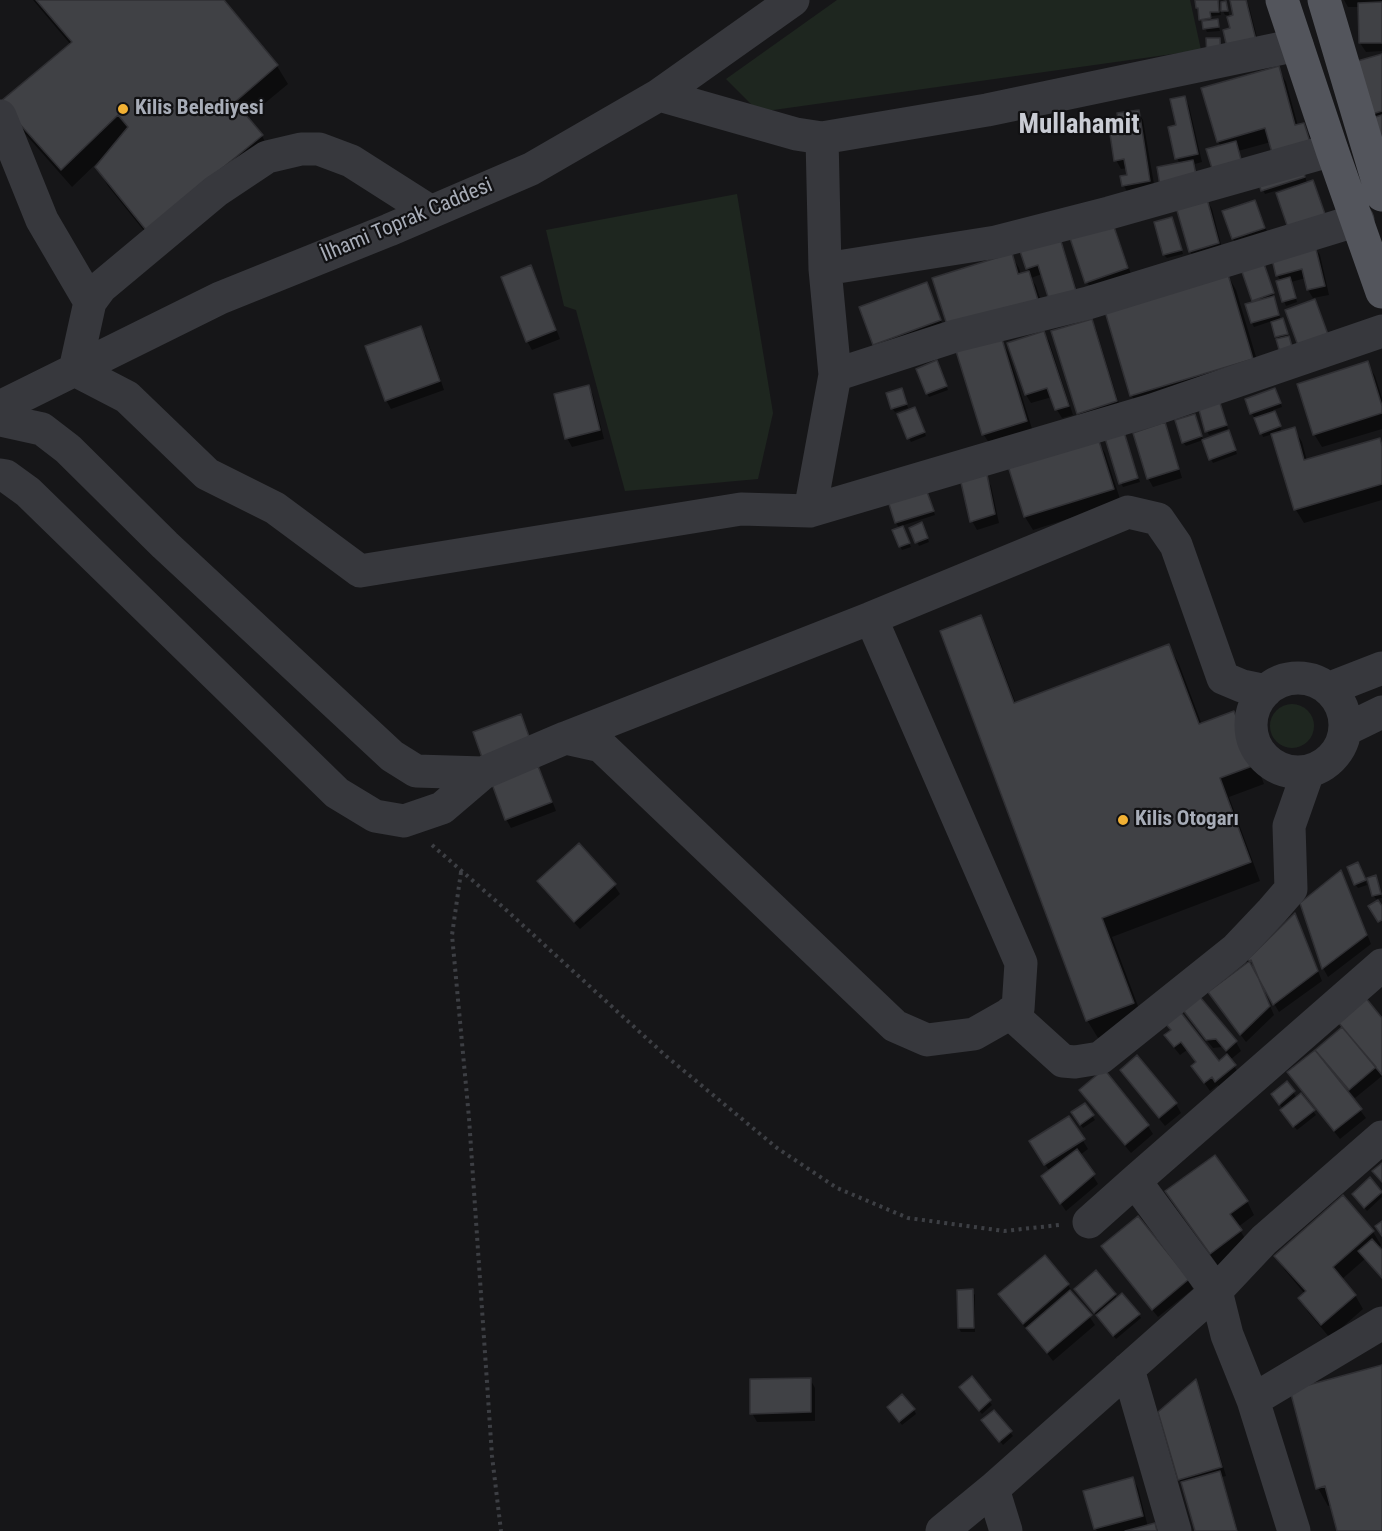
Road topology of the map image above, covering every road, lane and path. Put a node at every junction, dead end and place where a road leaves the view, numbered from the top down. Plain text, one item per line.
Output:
1 (793, 0) edge
2 (1282, 0) edge
3 (1324, 0) edge
4 (1297, 45) junction
5 (659, 95) junction
6 (0, 116) edge
7 (822, 138) junction
8 (1332, 150) junction
9 (1382, 195) edge
10 (431, 212) junction
11 (1358, 220) junction
12 (825, 268) junction
13 (1382, 292) edge
14 (90, 302) junction
15 (1382, 331) edge
16 (75, 370) junction
17 (835, 375) junction
18 (0, 407) edge
19 (0, 420) edge
20 (0, 475) edge
21 (810, 511) junction
22 (871, 618) junction
23 (1382, 668) edge
24 (1328, 689) junction
25 (1266, 691) junction
26 (1382, 712) edge
27 (1345, 730) junction
28 (565, 738) junction
29 (1308, 772) junction
30 (483, 773) junction
31 (404, 821) junction
32 (462, 871) junction
33 (1382, 965) edge
34 (1010, 1013) junction
35 (1382, 1137) edge
36 (1134, 1181) junction
37 (1089, 1222) joint
38 (1216, 1291) junction
39 (1382, 1323) edge
40 (1128, 1369) junction
41 (1253, 1400) junction
42 (993, 1489) junction
43 (501, 1531) edge
44 (942, 1531) edge
45 (1006, 1531) edge
46 (1175, 1531) edge
47 (1294, 1531) edge

1 - 5 street, İlhami Toprak Caddesi
2 - 4 main road
3 - 9 main road
4 - 7 street
4 - 8 main road
5 - 7 street
5 - 10 street, İlhami Toprak Caddesi
6 - 14 street
7 - 12 street
8 - 11 main road
8 - 12 street
10 - 14 street
10 - 16 street, İlhami Toprak Caddesi
11 - 13 main road
11 - 17 street
12 - 17 street
14 - 16 street
15 - 21 street
16 - 18 street, İlhami Toprak Caddesi
16 - 21 street
17 - 21 street
19 - 30 street
20 - 31 street
22 - 25 street
22 - 28 street
22 - 34 street
23 - 24 street
24 - 25 street
24 - 27 street
25 - 29 street
26 - 27 street
27 - 29 street
28 - 30 street
28 - 34 street
29 - 34 street
30 - 31 street
31 - 32 path
32 - 37 path
32 - 43 path
33 - 36 street
35 - 38 street
36 - 37 street
36 - 38 street
38 - 40 street
38 - 41 street
39 - 41 street
40 - 42 street
40 - 46 street
41 - 47 street
42 - 44 street
42 - 45 street

